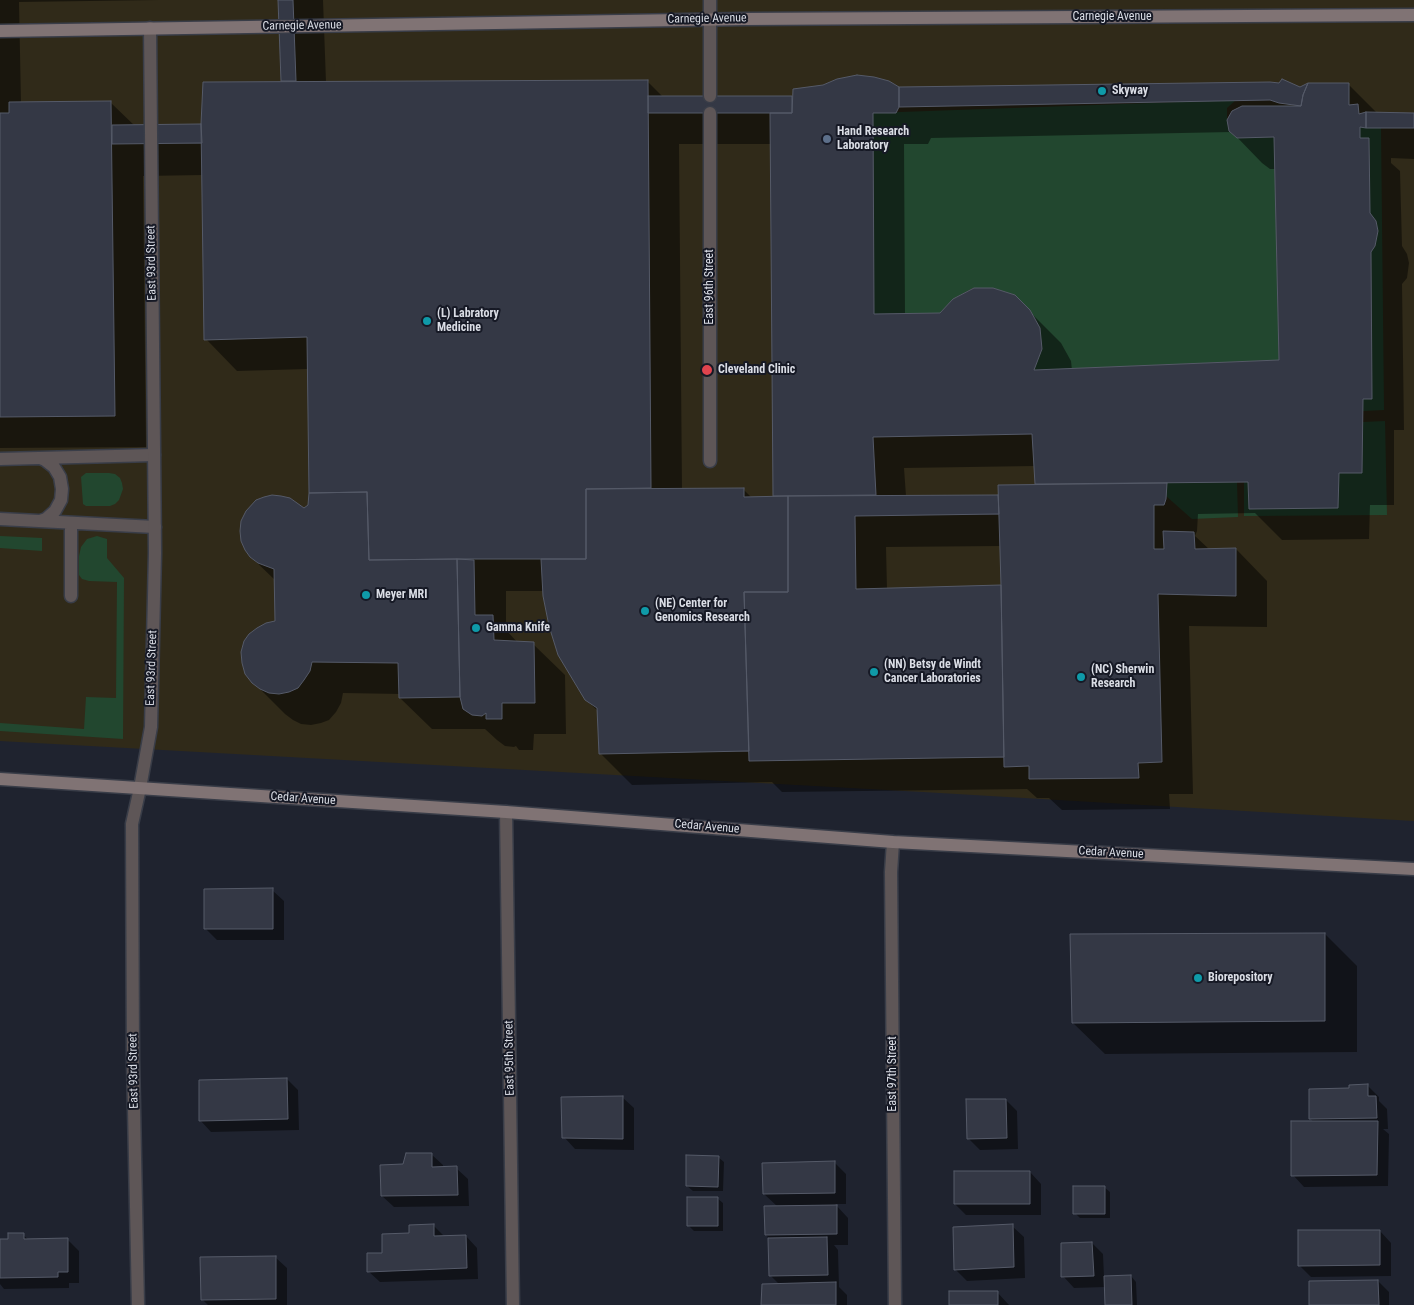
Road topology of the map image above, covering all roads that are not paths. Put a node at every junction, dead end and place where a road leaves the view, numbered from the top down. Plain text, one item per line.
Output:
1 (710, 0) edge
2 (1414, 15) edge
3 (709, 19) junction
4 (150, 28) junction
5 (0, 31) edge
6 (710, 96) dead end
7 (710, 113) dead end
8 (154, 455) junction
9 (40, 458) junction
10 (0, 459) edge
11 (710, 461) dead end
12 (0, 519) edge
13 (40, 521) junction
14 (71, 523) junction
15 (155, 527) junction
16 (71, 596) dead end
17 (0, 779) edge
18 (140, 788) junction
19 (506, 812) junction
20 (893, 842) junction
21 (1414, 869) edge
22 (138, 1305) edge
23 (513, 1305) edge
24 (895, 1305) edge

1 - 3 street
2 - 3 street, Carnegie Avenue
3 - 4 street, Carnegie Avenue
3 - 6 street
4 - 5 street, Carnegie Avenue
4 - 8 street, East 93rd Street
7 - 11 street, East 96th Street
8 - 9 street
8 - 15 street, East 93rd Street
9 - 10 street
9 - 13 street
12 - 13 street
13 - 14 street
14 - 15 street
14 - 16 street
15 - 18 street, East 93rd Street
17 - 18 street, Cedar Avenue
18 - 19 street, Cedar Avenue
18 - 22 street, East 93rd Street
19 - 20 street, Cedar Avenue
19 - 23 street, East 95th Street
20 - 21 street, Cedar Avenue
20 - 24 street, East 97th Street

